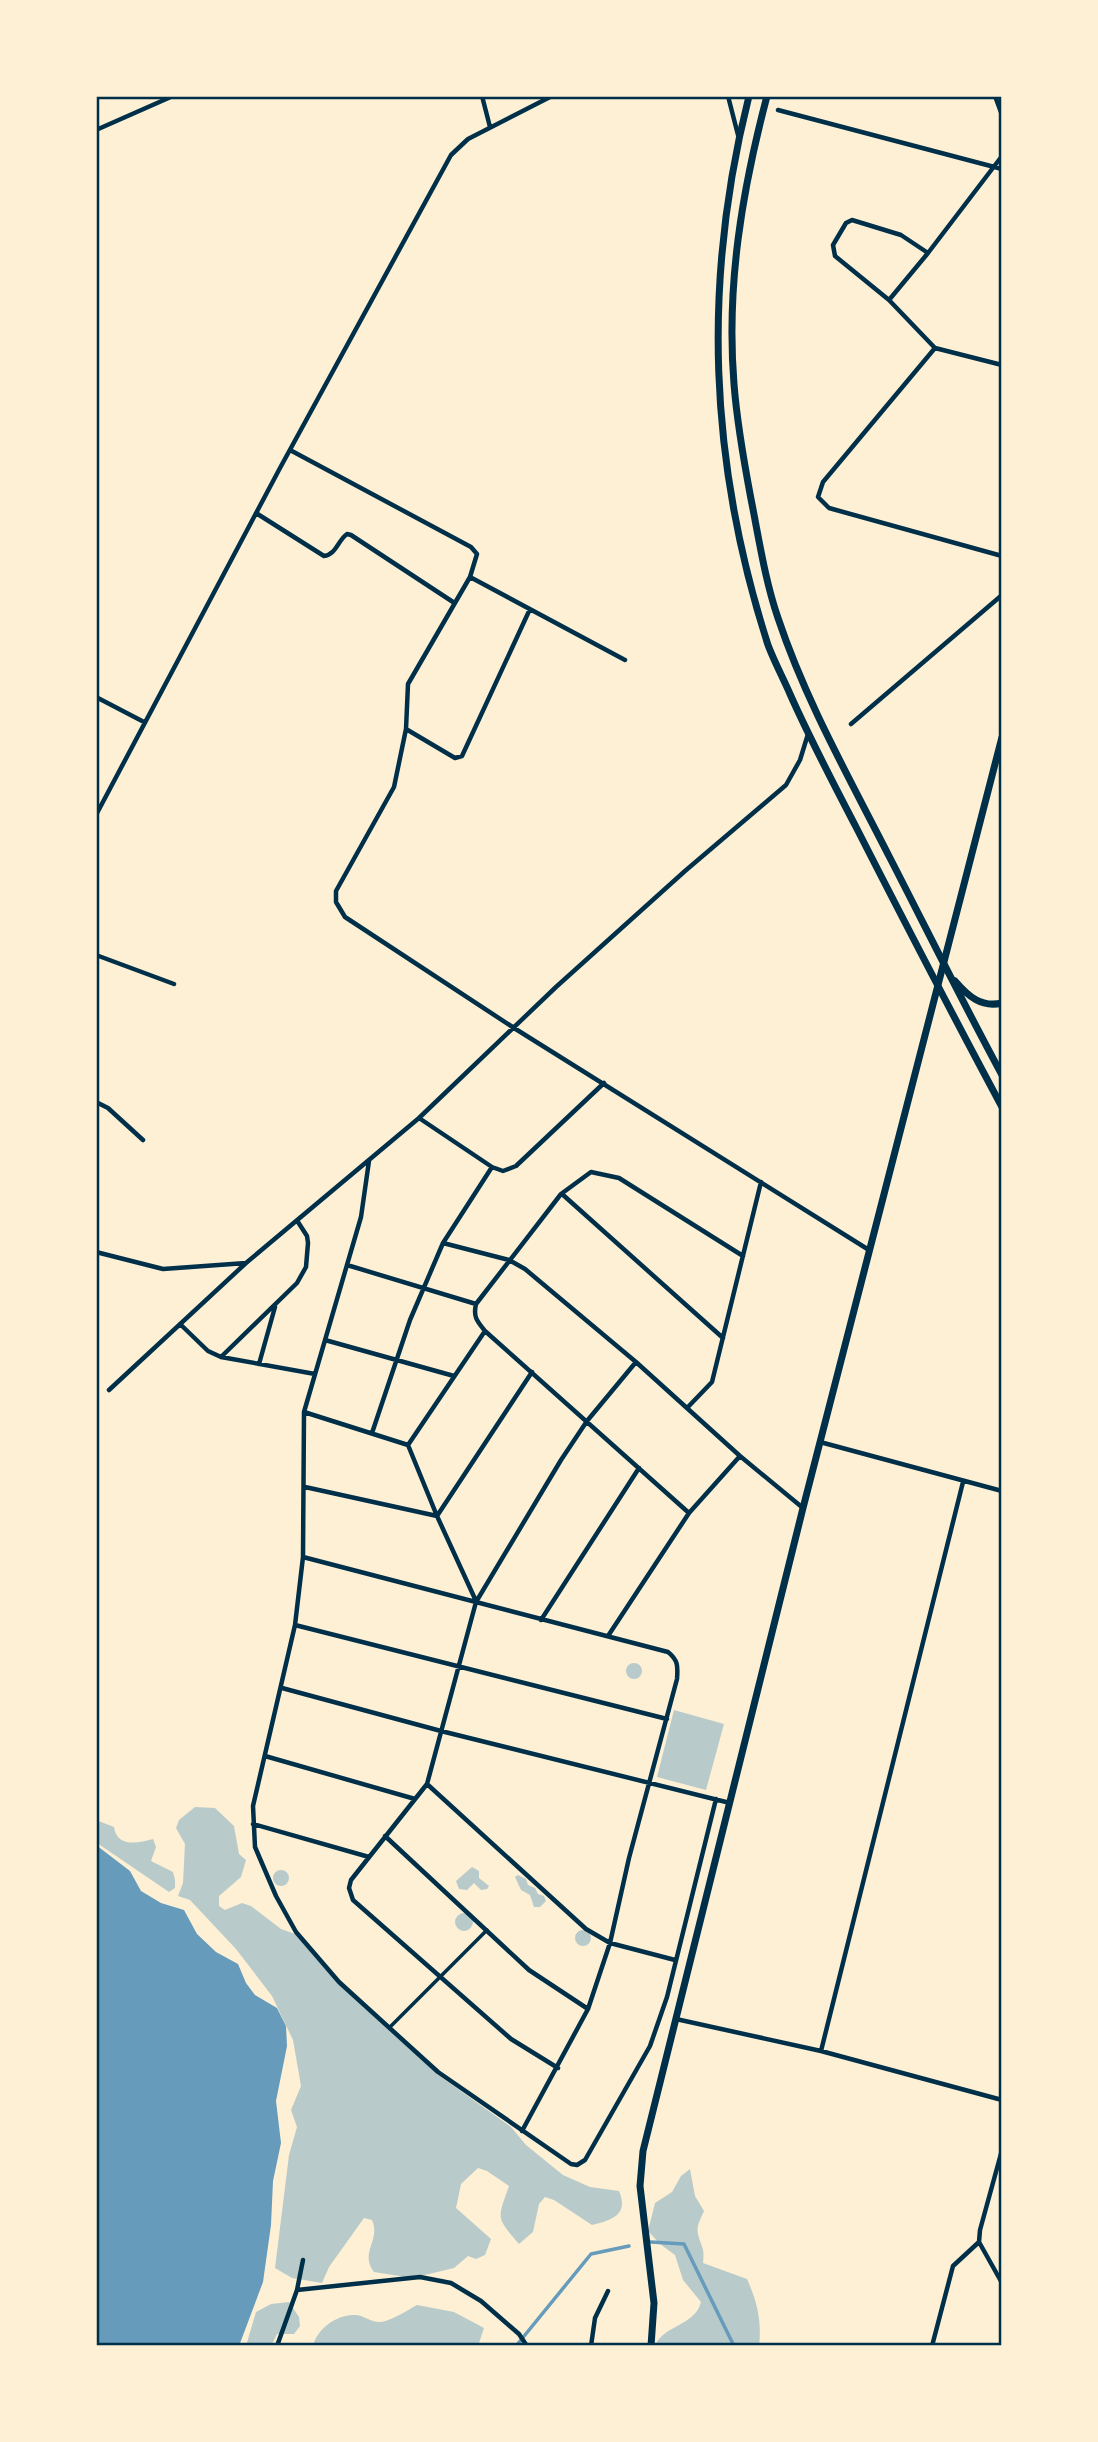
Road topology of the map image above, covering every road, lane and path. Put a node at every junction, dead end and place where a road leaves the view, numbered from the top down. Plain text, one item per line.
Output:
1 (173, 96) edge
2 (482, 96) edge
3 (552, 96) edge
4 (728, 96) edge
5 (748, 96) edge
6 (767, 96) edge
7 (995, 96) edge
8 (778, 110) dead end
9 (1002, 115) edge
10 (490, 127) junction
11 (96, 130) edge
12 (739, 135) junction
13 (1002, 156) edge
14 (993, 167) junction
15 (1002, 169) edge
16 (928, 253) junction
17 (889, 300) junction
18 (935, 348) junction
19 (1002, 365) edge
20 (290, 450) junction
21 (256, 513) junction
22 (1002, 556) edge
23 (470, 577) junction
24 (1002, 595) edge
25 (453, 602) junction
26 (530, 609) junction
27 (625, 660) dead end
28 (96, 697) edge
29 (144, 722) junction
30 (851, 724) dead end
31 (406, 729) junction
32 (808, 734) junction
33 (1002, 737) edge
34 (1002, 751) edge
35 (996, 759) junction
36 (96, 796) edge
37 (104, 800) junction
38 (96, 815) edge
39 (96, 956) edge
40 (947, 973) junction
41 (174, 984) dead end
42 (1002, 1003) edge
43 (514, 1028) junction
44 (1002, 1074) edge
45 (604, 1083) junction
46 (96, 1102) edge
47 (1002, 1107) edge
48 (419, 1118) junction
49 (143, 1140) dead end
50 (369, 1161) junction
51 (492, 1167) junction
52 (761, 1182) junction
53 (561, 1194) junction
54 (298, 1222) junction
55 (443, 1243) junction
56 (869, 1250) junction
57 (96, 1252) edge
58 (743, 1256) junction
59 (509, 1260) junction
60 (246, 1263) junction
61 (347, 1265) junction
62 (424, 1288) junction
63 (476, 1304) junction
64 (275, 1305) junction
65 (180, 1324) junction
66 (485, 1331) junction
67 (723, 1338) junction
68 (325, 1339) junction
69 (221, 1357) junction
70 (397, 1360) junction
71 (636, 1362) junction
72 (259, 1364) junction
73 (532, 1373) junction
74 (315, 1374) junction
75 (454, 1377) junction
76 (109, 1390) dead end
77 (687, 1408) junction
78 (304, 1412) junction
79 (587, 1421) junction
80 (372, 1433) junction
81 (820, 1442) junction
82 (408, 1445) junction
83 (740, 1456) junction
84 (639, 1468) junction
85 (963, 1482) junction
86 (305, 1487) junction
87 (1002, 1491) edge
88 (803, 1508) junction
89 (689, 1513) junction
90 (436, 1516) junction
91 (303, 1557) junction
92 (476, 1602) junction
93 (541, 1620) junction
94 (295, 1625) junction
95 (608, 1636) junction
96 (457, 1667) junction
97 (282, 1688) junction
98 (667, 1719) junction
99 (441, 1731) junction
100 (265, 1756) junction
101 (649, 1781) junction
102 (427, 1784) junction
103 (415, 1799) junction
104 (716, 1799) junction
105 (730, 1803) junction
106 (253, 1824) junction
107 (385, 1836) junction
108 (369, 1857) junction
109 (487, 1930) junction
110 (610, 1943) junction
111 (675, 1960) junction
112 (440, 1976) junction
113 (588, 2009) junction
114 (676, 2019) junction
115 (390, 2027) junction
116 (821, 2051) junction
117 (558, 2068) junction
118 (1002, 2100) edge
119 (523, 2131) junction
120 (1002, 2150) edge
121 (979, 2242) junction
122 (303, 2260) dead end
123 (1002, 2283) edge
124 (297, 2290) junction
125 (608, 2291) dead end
126 (277, 2346) edge
127 (527, 2346) edge
128 (591, 2346) edge
129 (651, 2346) edge
130 (932, 2346) edge

1 - 11 street
2 - 10 street
3 - 10 street
4 - 12 street
5 - 12 main road
6 - 40 main road
7 - 9 street
8 - 14 street
10 - 20 street
12 - 32 main road
13 - 14 street
14 - 15 street
14 - 16 street
16 - 17 street
16 - 17 street
17 - 18 street
18 - 19 street
18 - 22 street
20 - 21 street
20 - 23 street
21 - 25 street
21 - 29 street
23 - 25 street
23 - 26 street
24 - 30 street
25 - 31 street
26 - 27 street
26 - 31 street
28 - 29 street
29 - 37 street
31 - 43 street
32 - 43 street
32 - 47 main road
33 - 35 main road
34 - 35 main road
35 - 56 main road
36 - 37 street
37 - 38 street
39 - 41 street
40 - 42 main road
40 - 44 main road
43 - 45 street
43 - 48 street
45 - 51 street
45 - 52 street
46 - 49 street
48 - 50 street
48 - 51 street
50 - 54 street
50 - 61 street
51 - 55 street
52 - 56 street
52 - 58 street
53 - 58 street
53 - 59 street
53 - 67 street
54 - 60 street
54 - 64 street
55 - 59 street
55 - 62 street
56 - 81 main road
57 - 60 street
58 - 67 street
59 - 63 street
59 - 71 street
60 - 65 street
61 - 62 street
61 - 68 street
62 - 63 street
62 - 70 street
63 - 66 street
64 - 69 street
64 - 72 street
65 - 69 street
65 - 76 street
66 - 73 street
66 - 75 street
67 - 77 street
68 - 70 street
68 - 74 street
69 - 72 street
70 - 75 street
70 - 80 street
71 - 77 street
71 - 79 street
72 - 74 street
73 - 79 street
73 - 90 street
74 - 78 street
75 - 82 street
77 - 83 street
78 - 80 street
78 - 86 street
79 - 84 street
79 - 92 street
80 - 82 street
81 - 85 street
81 - 88 main road
82 - 90 street
83 - 88 street
83 - 89 street
84 - 89 street
84 - 93 street
85 - 87 street
85 - 116 street
86 - 90 street
86 - 91 street
88 - 105 main road
89 - 95 street
90 - 92 street
91 - 92 street
91 - 94 street
92 - 93 street
92 - 96 street
93 - 95 street
94 - 96 street
94 - 97 street
95 - 98 street
96 - 98 street
96 - 99 street
97 - 99 street
97 - 100 street
98 - 101 street
99 - 101 street
99 - 102 street
100 - 103 street
100 - 106 street
101 - 104 street
101 - 110 street
102 - 103 street
102 - 110 street
103 - 107 street
104 - 105 street
104 - 111 street
105 - 114 main road
106 - 108 street
106 - 115 street
107 - 108 street
107 - 109 street
108 - 112 street
109 - 112 street
109 - 113 street
110 - 111 street
110 - 113 street
111 - 119 street
112 - 115 street
112 - 117 street
113 - 117 street
114 - 116 street
114 - 129 main road
115 - 119 street
116 - 118 street
117 - 119 street
120 - 121 street
121 - 123 street
121 - 130 street
122 - 124 street
124 - 126 street
124 - 127 street
125 - 128 street

